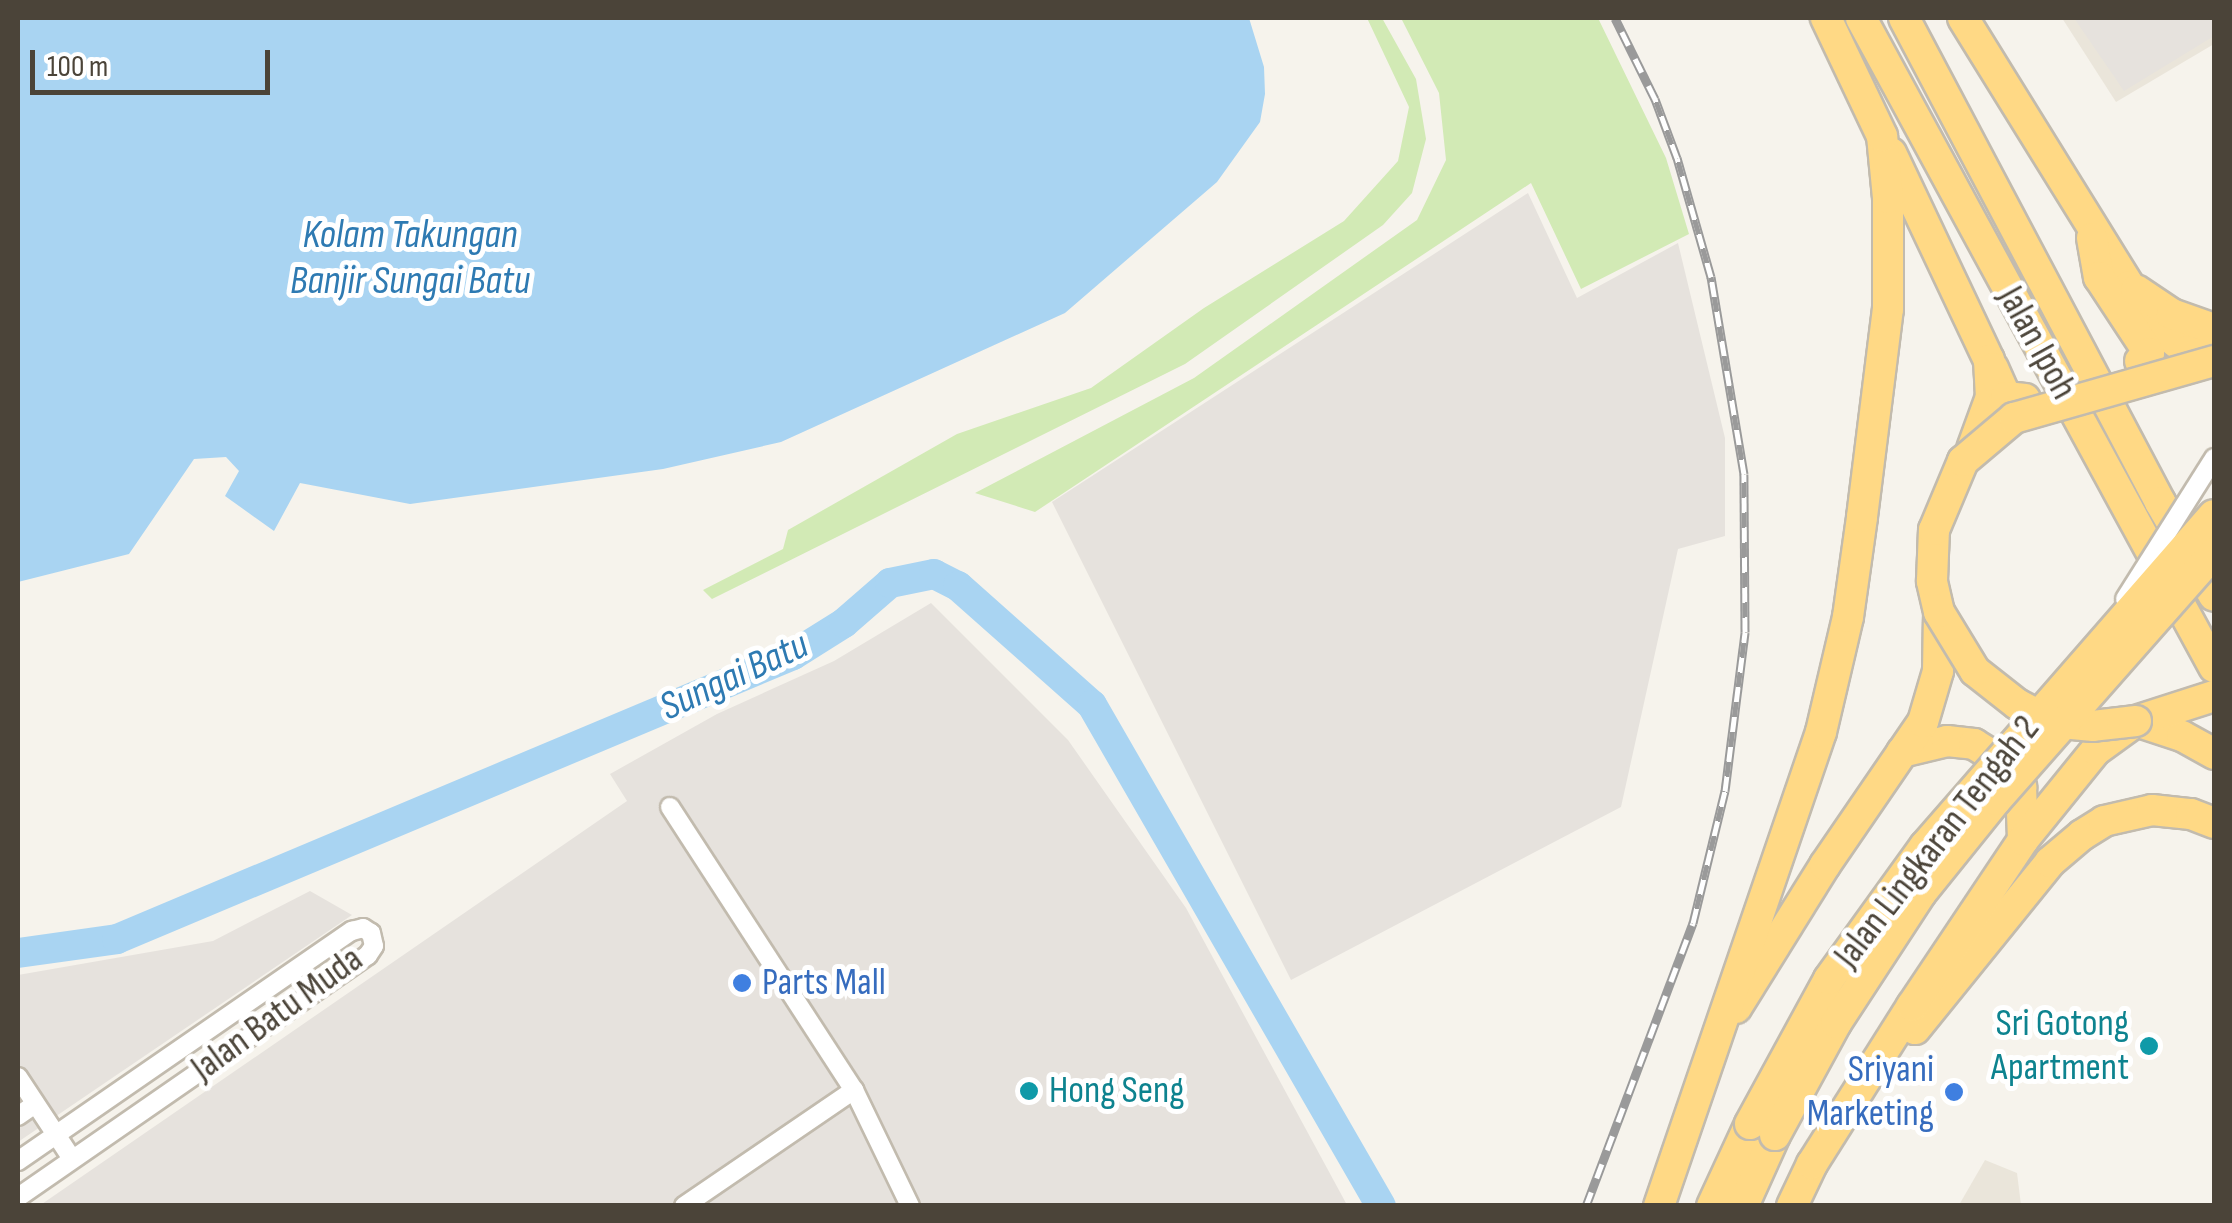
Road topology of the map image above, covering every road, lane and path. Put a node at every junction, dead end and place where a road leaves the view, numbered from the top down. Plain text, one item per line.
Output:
1 (1826, 18) edge
2 (1861, 18) edge
3 (1904, 18) edge
4 (1963, 18) edge
5 (1882, 136) junction
6 (2088, 221) junction
7 (2129, 286) junction
8 (2214, 328) edge
9 (2214, 359) edge
10 (1989, 360) junction
11 (1972, 449) junction
12 (2214, 458) edge
13 (2214, 515) edge
14 (2214, 553) edge
15 (2214, 596) edge
16 (1939, 612) junction
17 (2090, 654) junction
18 (2214, 668) edge
19 (2214, 696) edge
20 (2136, 721) junction
21 (1902, 752) junction
22 (2214, 754) edge
23 (670, 807) dead end
24 (2214, 823) edge
25 (2023, 840) junction
26 (1723, 1028) junction
27 (1878, 1059) junction
28 (18, 1077) edge
29 (854, 1090) junction
30 (35, 1104) junction
31 (18, 1116) edge
32 (1762, 1130) junction
33 (55, 1134) junction
34 (72, 1160) junction
35 (18, 1161) edge
36 (18, 1198) edge
37 (684, 1206) edge
38 (910, 1206) edge
39 (1658, 1206) edge
40 (1712, 1206) edge
41 (1744, 1206) edge
42 (1792, 1206) edge

1 - 5 highway
2 - 18 highway, Jalan Ipoh
3 - 15 highway, Jalan Ipoh
4 - 6 highway
5 - 10 highway
5 - 26 highway
6 - 7 highway
6 - 10 highway
7 - 8 highway
7 - 9 highway
9 - 11 highway, bridge
10 - 11 highway
11 - 16 highway, bridge
12 - 17 street, bridge
13 - 17 highway, Jalan Lingkaran Tengah 2, bridge
14 - 32 highway, Jalan Lingkaran Tengah 2, bridge
16 - 20 highway, bridge
16 - 21 highway
17 - 32 highway, Jalan Lingkaran Tengah 2, bridge
19 - 20 highway
20 - 22 highway
20 - 25 highway
21 - 25 highway
21 - 26 highway
23 - 29 street
24 - 27 highway
25 - 27 highway
26 - 39 highway
27 - 42 highway
28 - 30 street
29 - 37 street
29 - 38 street
30 - 31 street
30 - 33 street
32 - 40 highway, Jalan Lingkaran Tengah 2
32 - 41 highway, Jalan Lingkaran Tengah 2
33 - 34 street
33 - 34 street, Jalan Batu Muda
33 - 35 street, Jalan Batu Muda
34 - 36 street, Jalan Batu Muda

